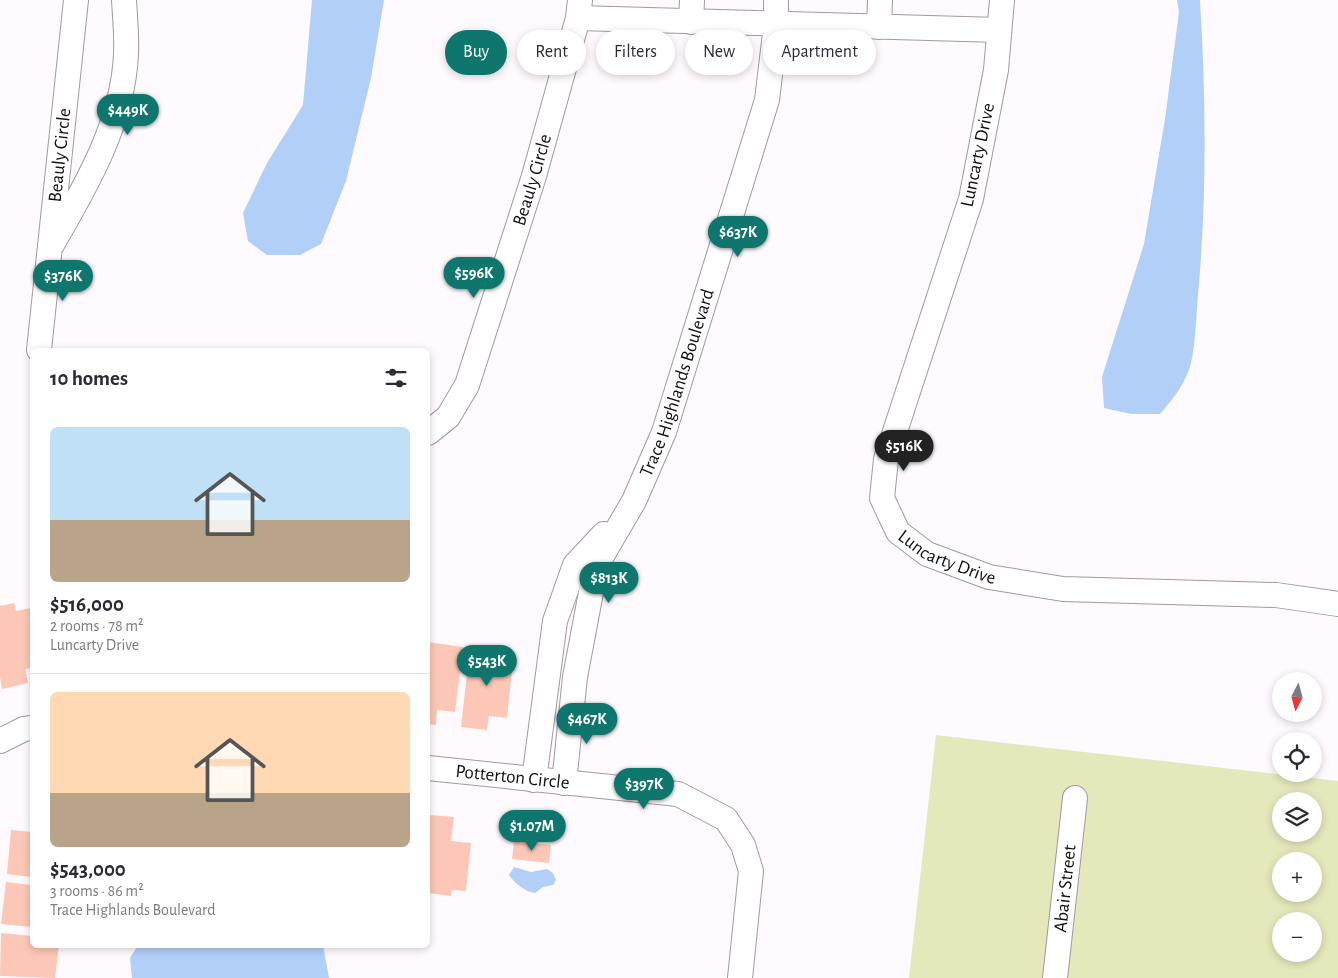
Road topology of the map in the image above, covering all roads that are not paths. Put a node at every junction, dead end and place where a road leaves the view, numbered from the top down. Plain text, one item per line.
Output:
1 (76, 0) edge
2 (124, 0) edge
3 (776, 0) edge
4 (880, 0) edge
5 (1002, 0) edge
6 (579, 9) edge
7 (691, 11) edge
8 (776, 25) junction
9 (879, 27) junction
10 (999, 30) junction
11 (49, 250) junction
12 (39, 348) edge
13 (430, 431) edge
14 (634, 501) junction
15 (1338, 604) edge
16 (547, 674) junction
17 (575, 678) junction
18 (30, 728) edge
19 (0, 741) edge
20 (430, 768) edge
21 (534, 780) junction
22 (564, 783) junction
23 (1075, 798) dead end
24 (740, 978) edge
25 (1055, 978) edge

1 - 11 street, Beauly Circle
2 - 11 street, Beauly Circle
3 - 8 street, Trace Highlands Boulevard
4 - 9 street
5 - 10 street, Luncarty Drive
6 - 7 street
6 - 13 street, Beauly Circle
7 - 8 street
8 - 9 street
8 - 14 street, Trace Highlands Boulevard
9 - 10 street
10 - 15 street, Luncarty Drive
11 - 12 street, Beauly Circle
14 - 16 street, Trace Highlands Boulevard
14 - 17 street, Trace Highlands Boulevard
16 - 17 street
16 - 21 street, Trace Highlands Boulevard
17 - 22 street, Trace Highlands Boulevard
18 - 19 street
20 - 21 street, Potterton Circle
21 - 22 street, Potterton Circle
22 - 24 street, Potterton Circle
23 - 25 street, Abair Street

